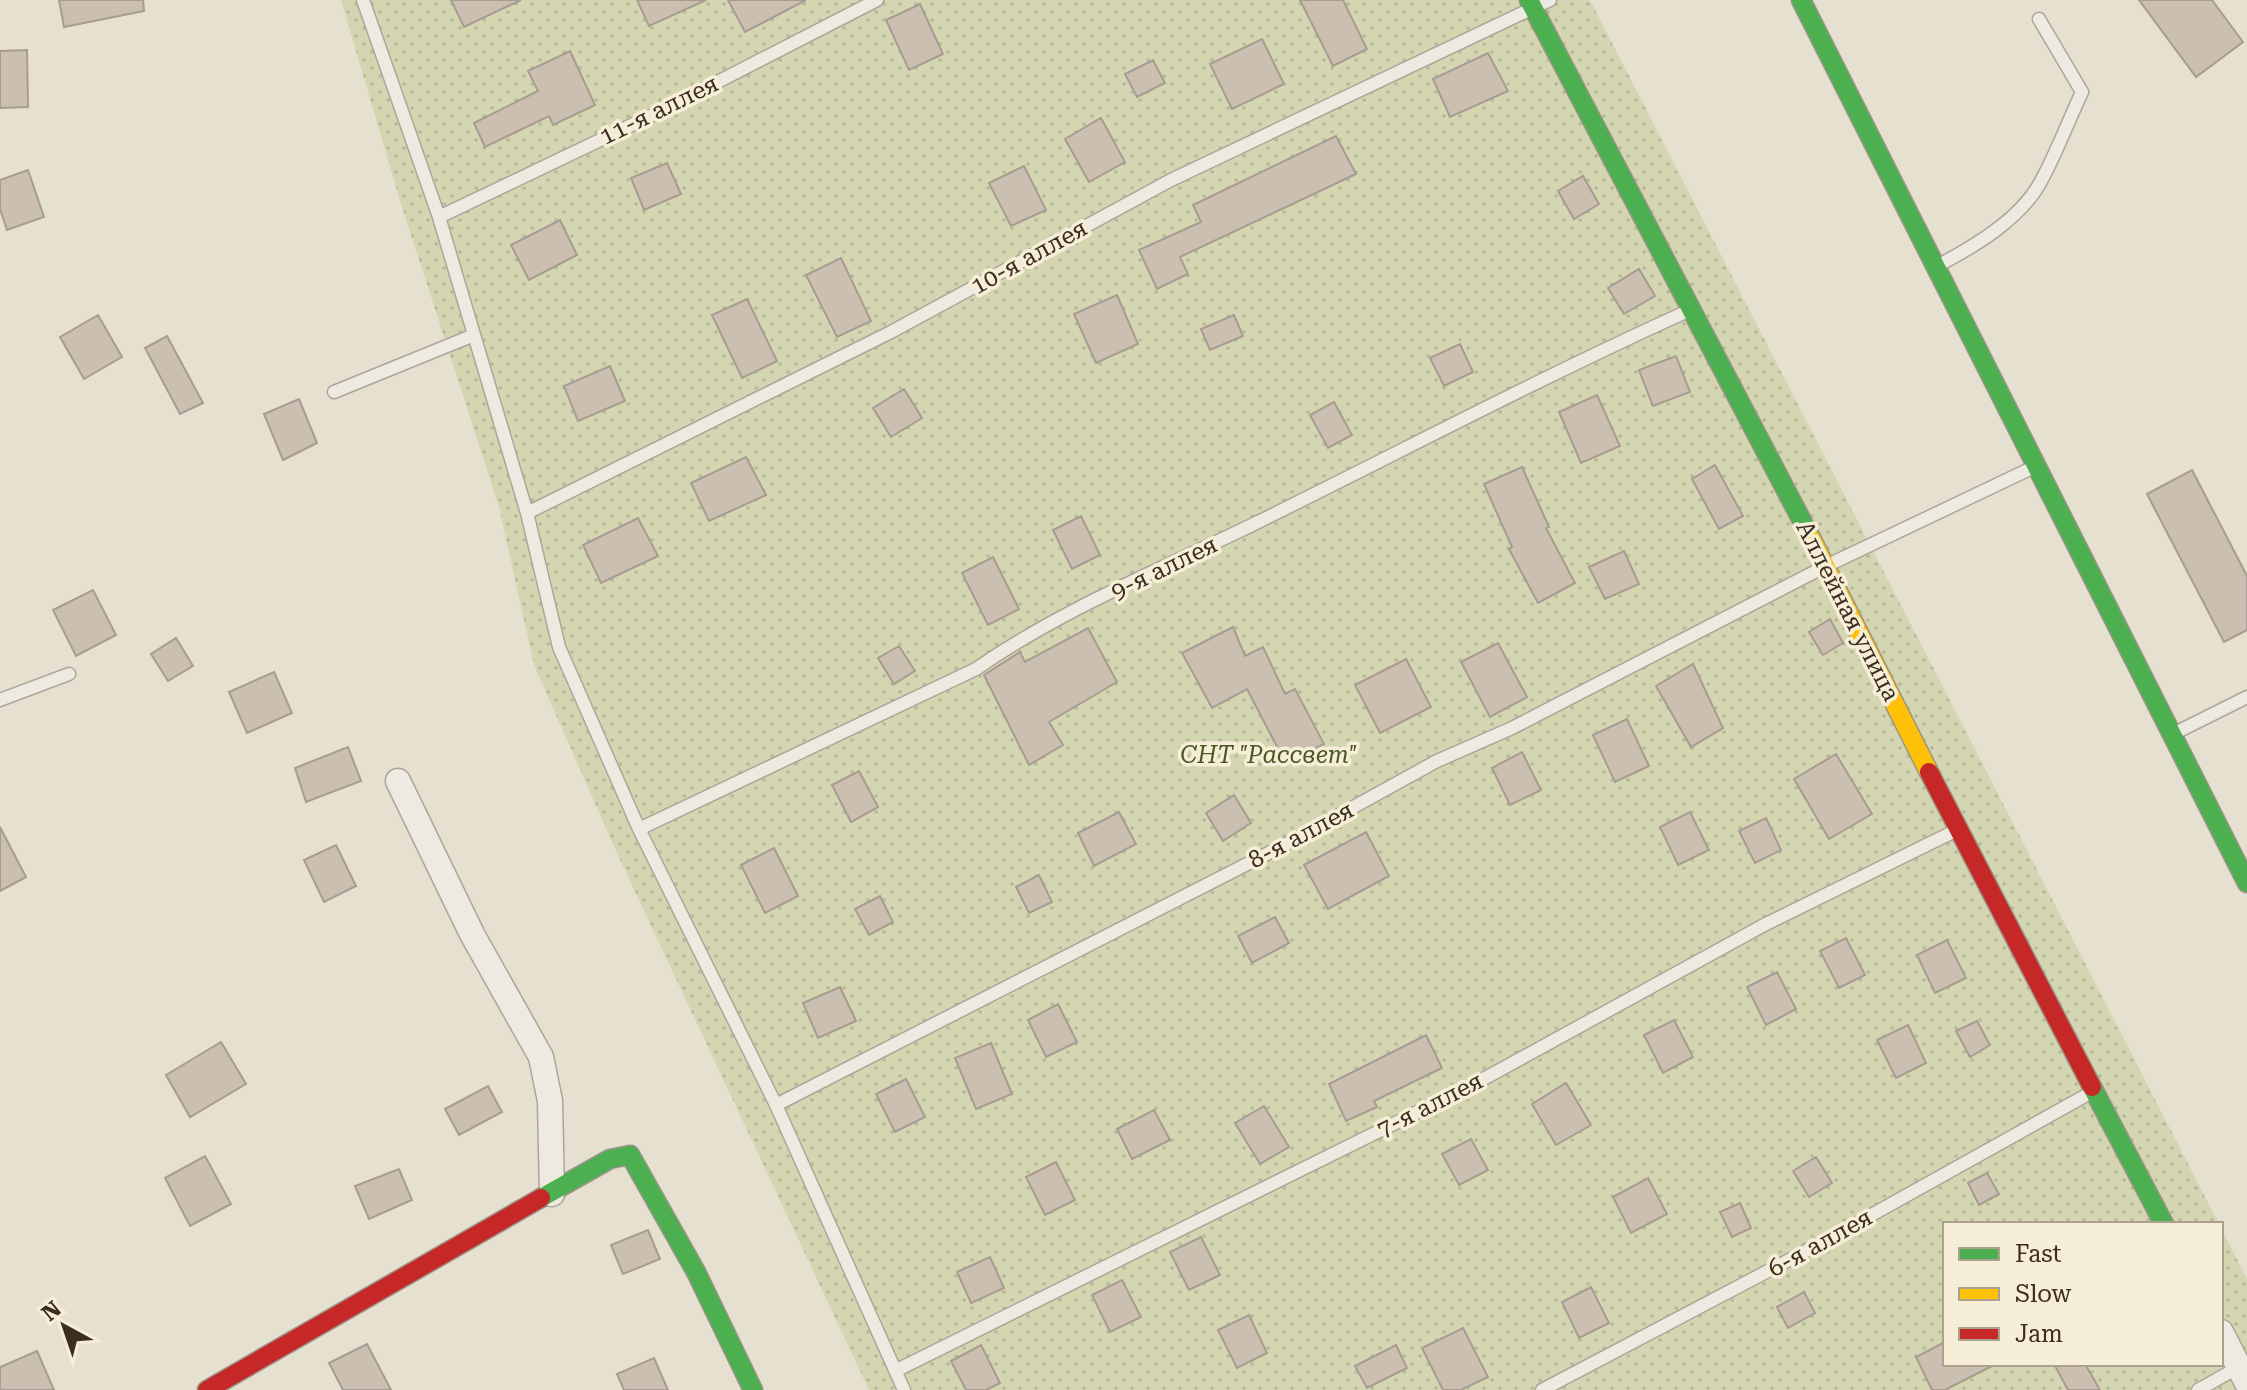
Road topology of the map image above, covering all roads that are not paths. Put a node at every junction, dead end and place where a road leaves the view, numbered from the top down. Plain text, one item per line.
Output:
1 (363, 0) edge
2 (877, 0) edge
3 (1801, 0) edge
4 (1538, 3) edge
5 (2039, 19) dead end
6 (439, 217) junction
7 (1937, 267) junction
8 (1691, 309) junction
9 (474, 335) junction
10 (334, 392) dead end
11 (2037, 465) junction
12 (527, 513) junction
13 (1826, 566) junction
14 (69, 674) dead end
15 (2247, 697) edge
16 (0, 700) edge
17 (2172, 735) junction
18 (398, 781) dead end
19 (639, 829) junction
20 (1958, 829) junction
21 (2247, 883) edge
22 (2094, 1091) junction
23 (776, 1105) junction
24 (552, 1194) junction
25 (2163, 1222) edge
26 (2223, 1336) edge
27 (897, 1370) junction
28 (2243, 1375) edge
29 (207, 1390) edge
30 (753, 1390) edge
31 (904, 1390) edge
32 (1542, 1390) edge
33 (2198, 1390) edge

1 - 6 lane
2 - 6 lane, 11-я аллея
3 - 7 street
4 - 8 street, Аллейная улица
4 - 12 lane, 10-я аллея
5 - 7 lane
6 - 9 lane
7 - 11 street
8 - 13 street, Аллейная улица
8 - 19 lane, 9-я аллея
9 - 10 lane
9 - 12 lane
11 - 13 lane, 8-я аллея
11 - 17 street
12 - 19 lane
13 - 20 street, Аллейная улица
13 - 23 lane, 8-я аллея
14 - 16 lane
15 - 17 lane
17 - 21 street
18 - 24 street
19 - 23 lane
20 - 22 street, Аллейная улица
20 - 27 lane, 7-я аллея
22 - 25 street, Аллейная улица
22 - 32 lane, 6-я аллея
23 - 27 lane
24 - 29 street
24 - 30 street
26 - 28 street
27 - 31 lane
28 - 33 lane

